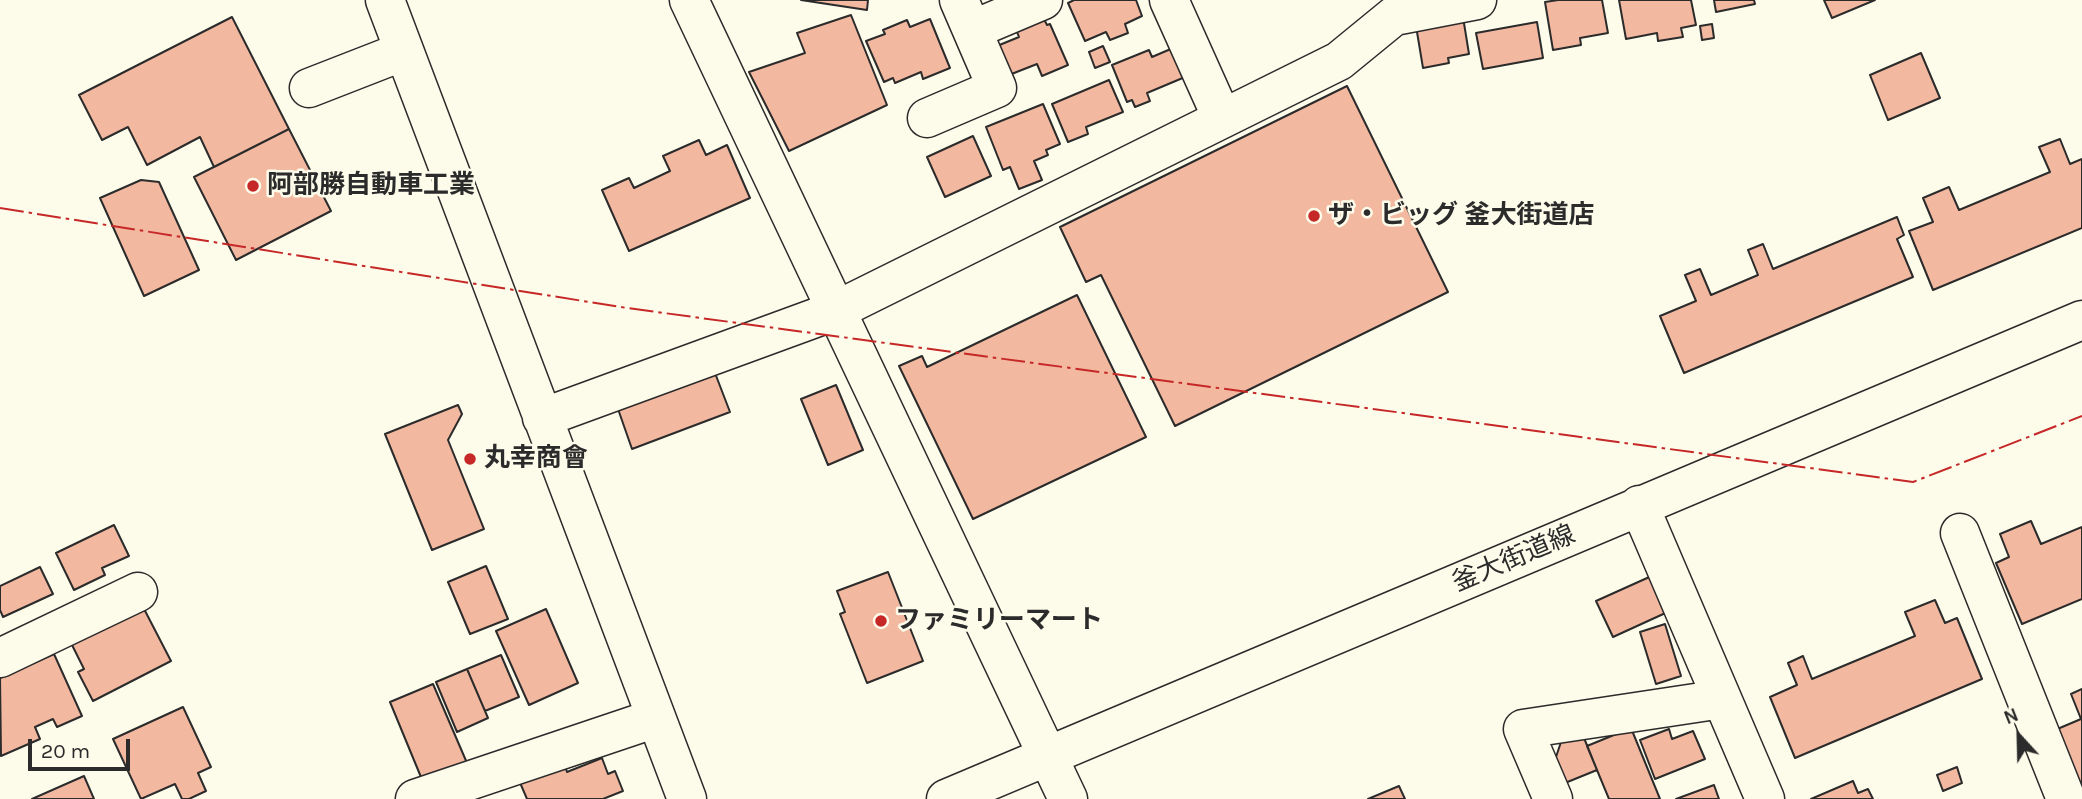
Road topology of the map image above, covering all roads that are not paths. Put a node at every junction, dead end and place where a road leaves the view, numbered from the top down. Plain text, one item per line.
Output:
1 (385, 0) edge
2 (689, 0) edge
3 (1043, 0) edge
4 (1169, 0) edge
5 (1477, 0) edge
6 (1417, 5) edge
7 (965, 15) edge
8 (404, 51) junction
9 (309, 88) dead end
10 (927, 118) dead end
11 (1222, 118) junction
12 (837, 310) junction
13 (2082, 320) edge
14 (542, 418) junction
15 (1639, 505) junction
16 (1959, 533) dead end
17 (138, 592) dead end
18 (0, 658) edge
19 (1722, 699) junction
20 (656, 718) junction
21 (1048, 755) junction
22 (415, 799) edge
23 (687, 799) edge
24 (946, 799) edge
25 (1068, 799) edge
26 (1553, 799) edge
27 (1765, 799) edge
28 (2066, 799) edge

1 - 8 street
2 - 12 street
3 - 7 street
4 - 11 street
5 - 6 street
6 - 11 street
7 - 10 street
8 - 9 street
8 - 14 street
11 - 12 street
12 - 14 street
12 - 21 street
13 - 15 street, 釜大街道線
14 - 20 street
15 - 19 street
15 - 21 street, 釜大街道線
16 - 28 street
17 - 18 street
19 - 26 street
19 - 27 street
20 - 22 street
20 - 23 street
21 - 24 street, 釜大街道線
21 - 25 street

